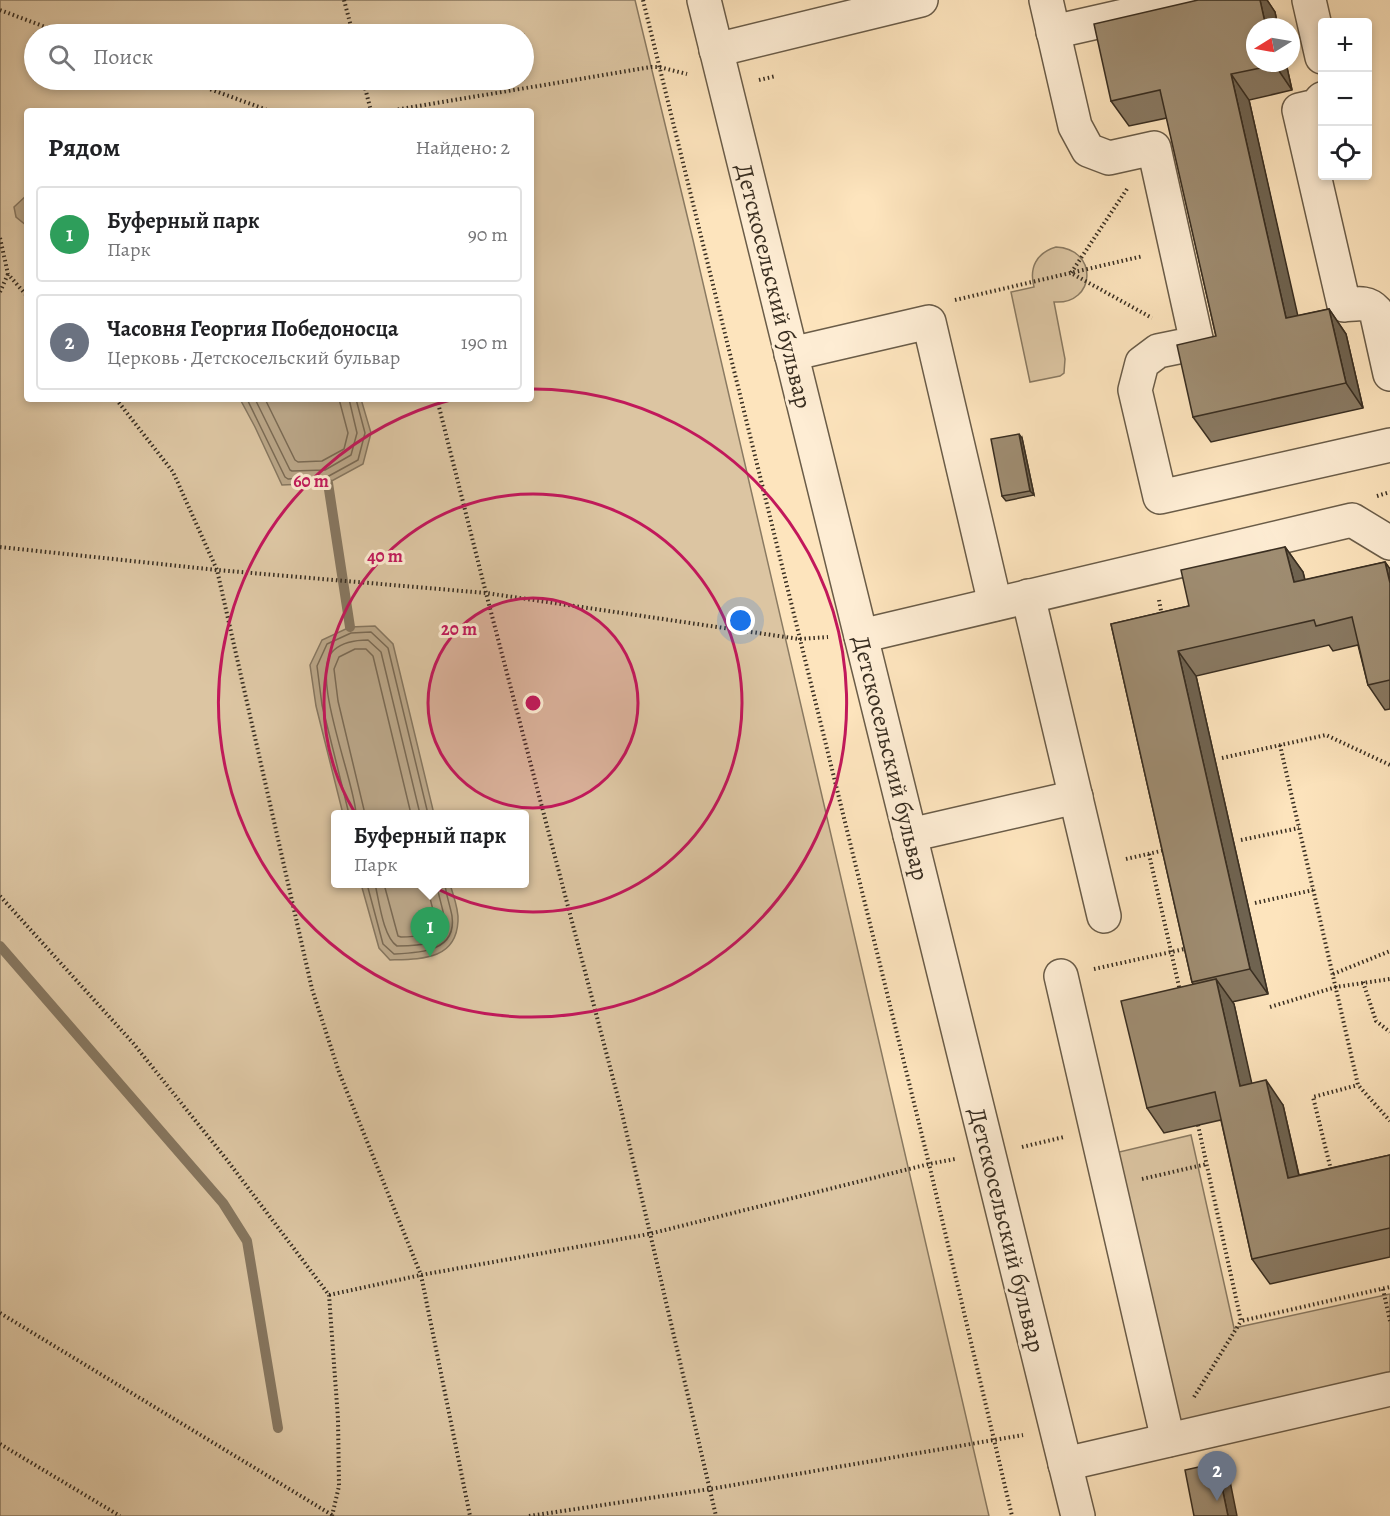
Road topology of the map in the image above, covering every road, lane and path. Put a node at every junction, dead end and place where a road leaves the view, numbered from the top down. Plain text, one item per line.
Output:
1 (344, 0) edge
2 (643, 0) edge
3 (704, 0) edge
4 (921, 0) edge
5 (1046, 0) edge
6 (1195, 0) edge
7 (1309, 0) edge
8 (0, 10) edge
9 (837, 10) edge
10 (37, 24) edge
11 (350, 24) edge
12 (1053, 32) junction
13 (1318, 37) edge
14 (716, 50) junction
15 (659, 67) junction
16 (534, 87) edge
17 (212, 90) edge
18 (366, 90) edge
19 (518, 90) edge
20 (1318, 104) edge
21 (262, 108) edge
22 (370, 108) edge
23 (408, 108) edge
24 (1154, 148) junction
25 (0, 238) edge
26 (1176, 248) junction
27 (1071, 273) junction
28 (9, 274) junction
29 (0, 292) edge
30 (24, 292) edge
31 (929, 322) junction
32 (1197, 343) junction
33 (791, 354) junction
34 (1390, 374) edge
35 (118, 402) edge
36 (438, 402) edge
37 (1390, 445) edge
38 (1390, 543) edge
39 (0, 547) edge
40 (217, 570) junction
41 (486, 593) junction
42 (1028, 596) junction
43 (995, 604) junction
44 (861, 636) junction
45 (800, 639) junction
46 (1280, 745) junction
47 (1222, 758) dead end
48 (1390, 765) edge
49 (1076, 797) junction
50 (1299, 828) junction
51 (910, 835) junction
52 (1241, 840) dead end
53 (1166, 850) edge
54 (1149, 854) junction
55 (1092, 866) junction
56 (1313, 890) junction
57 (0, 896) edge
58 (1255, 903) dead end
59 (1104, 916) dead end
60 (1191, 948) edge
61 (1390, 951) edge
62 (1170, 952) junction
63 (1333, 974) junction
64 (1061, 976) joint
65 (1390, 979) edge
66 (1363, 982) junction
67 (1336, 987) junction
68 (1181, 994) edge
69 (1270, 1007) dead end
70 (1390, 1032) edge
71 (1358, 1085) junction
72 (1390, 1121) edge
73 (1198, 1125) edge
74 (929, 1164) junction
75 (1207, 1164) junction
76 (1340, 1168) edge
77 (1109, 1186) junction
78 (649, 1234) junction
79 (421, 1275) junction
80 (1390, 1287) edge
81 (1383, 1289) junction
82 (329, 1295) junction
83 (0, 1313) edge
84 (1241, 1321) junction
85 (1390, 1321) edge
86 (1390, 1389) edge
87 (1056, 1429) junction
88 (1168, 1440) junction
89 (994, 1442) junction
90 (0, 1444) edge
91 (1065, 1464) junction
92 (710, 1489) junction
93 (120, 1516) edge
94 (332, 1516) edge
95 (470, 1516) edge
96 (529, 1516) edge
97 (716, 1516) edge
98 (1012, 1516) edge
99 (1078, 1516) edge

1 - 11 path
2 - 15 path
3 - 14 street, Детскосельский бульвар
4 - 9 street
5 - 12 street
6 - 12 street
7 - 13 street
8 - 10 path
9 - 14 street
12 - 24 street
14 - 33 street, Детскосельский бульвар
15 - 16 path
15 - 45 path
17 - 21 path
18 - 22 path
19 - 23 path
20 - 34 street
24 - 26 street
24 - 27 path
25 - 28 path
26 - 27 path
26 - 32 street
27 - 31 path
27 - 32 path
28 - 29 path
28 - 30 path
31 - 33 street
31 - 43 street
32 - 37 street
33 - 44 street, Детскосельский бульвар
35 - 40 path
36 - 41 path
38 - 42 street
39 - 40 path
40 - 41 path
40 - 79 path
41 - 45 path
41 - 78 path
42 - 43 street
42 - 49 street
43 - 44 street
44 - 51 street, Детскосельский бульвар
45 - 74 path
46 - 47 path
46 - 48 path
46 - 50 path
49 - 51 street
49 - 55 street
50 - 52 path
50 - 56 path
51 - 87 street, Детскосельский бульвар
53 - 54 path
54 - 55 path
54 - 62 path
55 - 59 street
56 - 58 path
56 - 63 path
57 - 82 path
60 - 62 path
61 - 63 path
62 - 64 path
62 - 68 path
63 - 67 path
64 - 77 street
65 - 66 path
66 - 67 path
66 - 70 path
67 - 69 path
67 - 71 path
71 - 72 path
71 - 76 path
73 - 75 path
74 - 78 path
74 - 89 path
75 - 77 path
75 - 84 path
77 - 88 street
78 - 79 path
78 - 92 path
79 - 82 path
79 - 95 path
80 - 81 path
81 - 84 path
81 - 85 path
82 - 94 path
83 - 94 path
84 - 88 path
86 - 88 street
87 - 89 path
87 - 91 street, Детскосельский бульвар
88 - 91 street
89 - 92 path
89 - 98 path
90 - 93 path
91 - 99 street, Детскосельский бульвар
92 - 96 path
92 - 97 path

